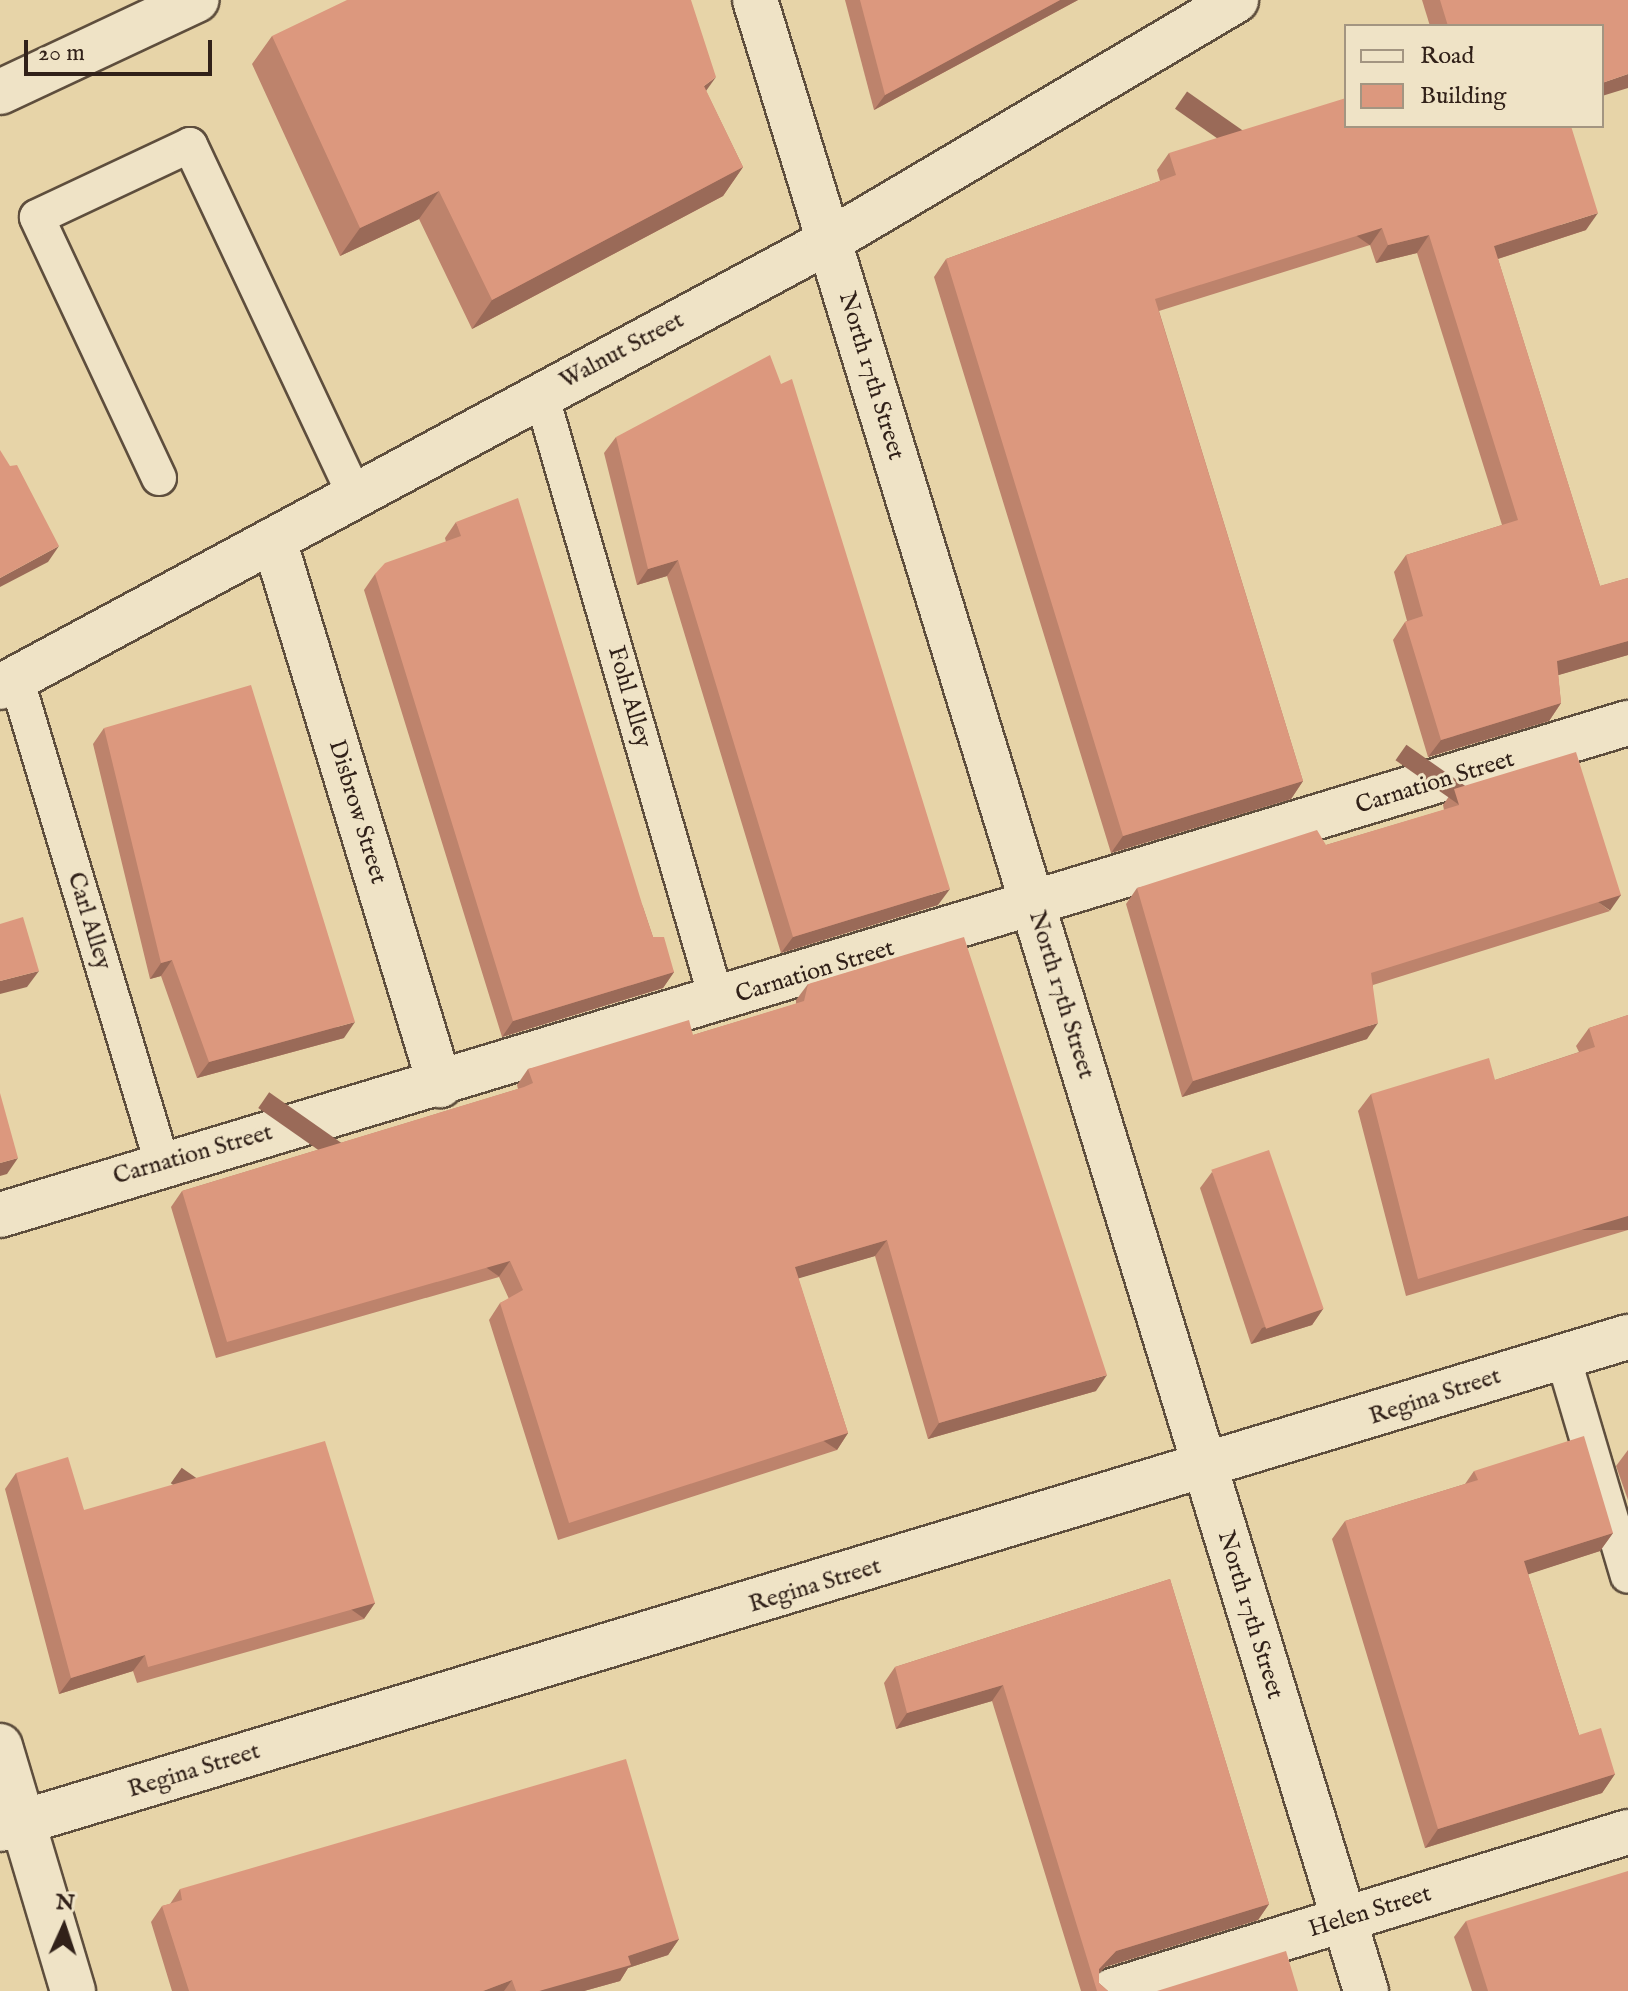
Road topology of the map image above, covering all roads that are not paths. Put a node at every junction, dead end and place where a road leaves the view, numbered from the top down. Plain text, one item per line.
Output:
1 (196, 0) edge
2 (755, 0) edge
3 (1236, 0) edge
4 (0, 92) edge
5 (829, 241) junction
6 (541, 394) junction
7 (159, 478) dead end
8 (355, 495) junction
9 (274, 540) junction
10 (8, 683) edge
11 (1628, 723) edge
12 (1033, 906) junction
13 (717, 1001) junction
14 (440, 1085) junction
15 (162, 1163) junction
16 (0, 1215) edge
17 (1628, 1337) edge
18 (1563, 1357) junction
19 (1206, 1470) junction
20 (1628, 1576) edge
21 (0, 1746) edge
22 (10, 1826) edge
23 (1628, 1832) edge
24 (1344, 1920) junction
25 (73, 1991) edge
26 (1112, 1991) edge
27 (1366, 1991) edge

1 - 4 street
2 - 5 street, North 17th Street
3 - 5 street, Walnut Street
5 - 6 street, Walnut Street
5 - 12 street, North 17th Street
6 - 8 street, Walnut Street
6 - 13 lane, Fohl Alley
7 - 8 lane
8 - 9 street, Walnut Street
9 - 10 street, Walnut Street
9 - 14 street, Disbrow Street
10 - 15 lane, Carl Alley
11 - 12 street, Carnation Street
12 - 13 street, Carnation Street
12 - 19 street, North 17th Street
13 - 14 street, Carnation Street
14 - 15 street, Carnation Street
15 - 16 street, Carnation Street
17 - 18 street, Regina Street
18 - 19 street, Regina Street
18 - 20 lane
19 - 22 street, Regina Street
19 - 24 street, North 17th Street
21 - 22 street
22 - 25 street
23 - 24 street, Helen Street
24 - 26 street, Helen Street
24 - 27 street, North 17th Street

